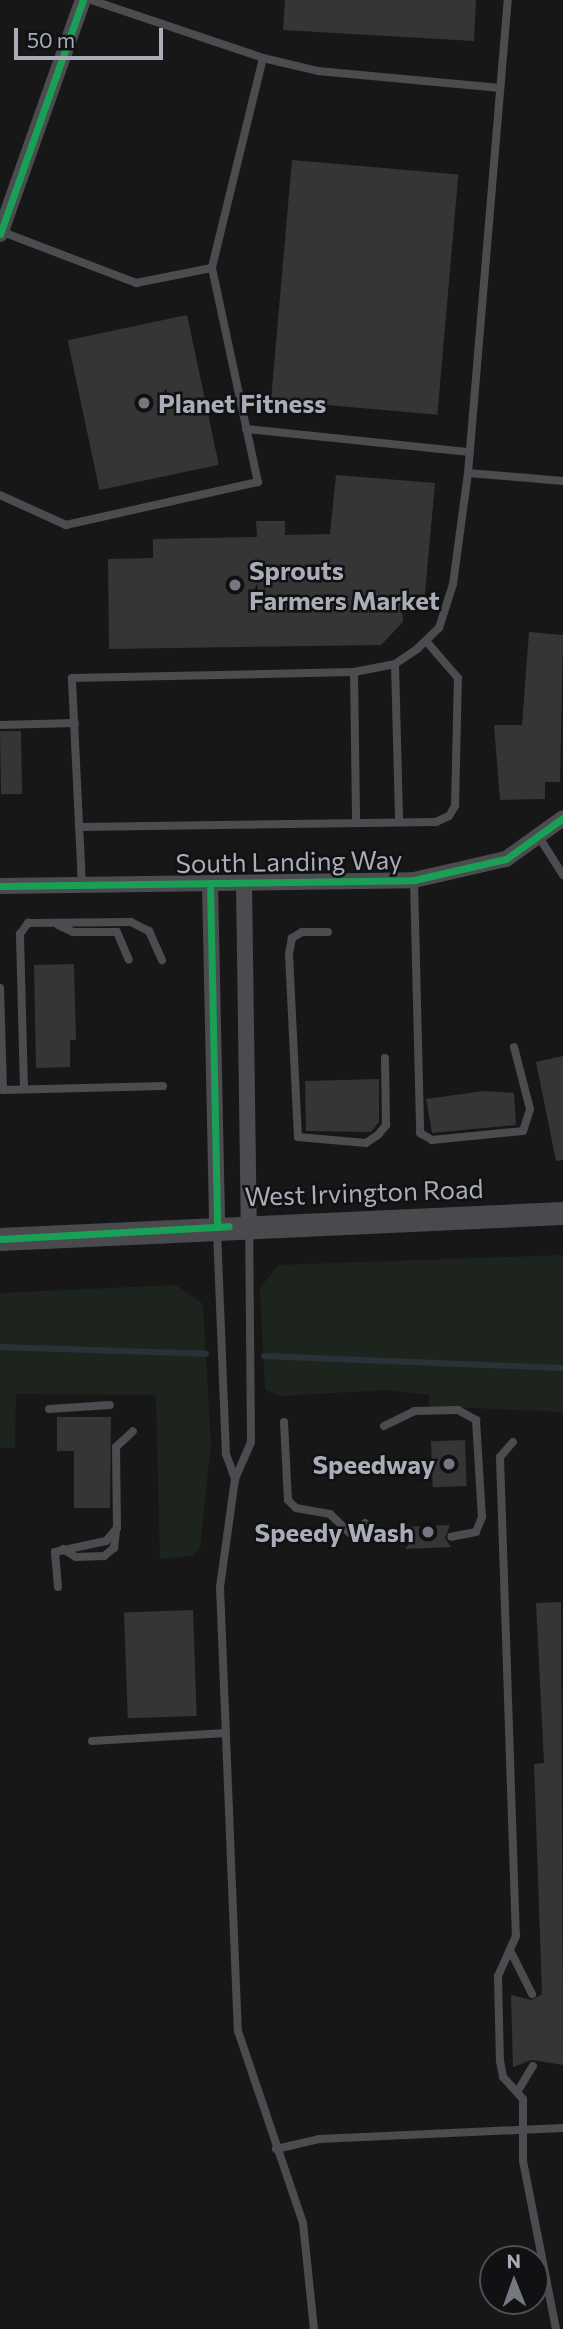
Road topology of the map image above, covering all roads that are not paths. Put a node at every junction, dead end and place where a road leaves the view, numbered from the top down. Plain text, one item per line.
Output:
1 (83, 0) edge
2 (91, 0) edge
3 (508, 0) edge
4 (263, 58) junction
5 (500, 88) junction
6 (0, 232) edge
7 (212, 268) junction
8 (246, 429) junction
9 (470, 452) junction
10 (468, 473) junction
11 (563, 481) edge
12 (0, 495) edge
13 (426, 641) junction
14 (395, 664) junction
15 (354, 672) junction
16 (75, 723) junction
17 (0, 725) edge
18 (563, 818) edge
19 (356, 821) junction
20 (399, 822) junction
21 (79, 827) junction
22 (539, 838) junction
23 (563, 875) edge
24 (414, 880) junction
25 (210, 883) junction
26 (244, 883) junction
27 (82, 885) junction
28 (0, 886) edge
29 (54, 923) junction
30 (328, 932) dead end
31 (129, 960) dead end
32 (162, 960) dead end
33 (0, 988) edge
34 (514, 1047) dead end
35 (385, 1058) dead end
36 (163, 1086) dead end
37 (24, 1089) junction
38 (563, 1213) edge
39 (248, 1225) junction
40 (217, 1227) junction
41 (6, 1236) edge
42 (110, 1405) dead end
43 (49, 1409) dead end
44 (284, 1422) dead end
45 (384, 1426) dead end
46 (133, 1431) dead end
47 (513, 1442) dead end
48 (235, 1479) junction
49 (365, 1523) dead end
50 (117, 1528) junction
51 (350, 1533) dead end
52 (451, 1537) dead end
53 (405, 1540) dead end
54 (59, 1551) junction
55 (58, 1587) dead end
56 (226, 1733) junction
57 (92, 1741) dead end
58 (512, 1954) junction
59 (532, 1994) dead end
60 (533, 2066) dead end
61 (519, 2088) junction
62 (563, 2128) edge
63 (522, 2130) junction
64 (276, 2149) junction
65 (314, 2329) edge
66 (556, 2329) edge

1 - 6 street
2 - 4 lane
3 - 5 lane
4 - 5 lane
4 - 7 lane
5 - 9 lane
6 - 7 lane
7 - 8 lane
8 - 9 lane
8 - 12 lane
9 - 10 lane
10 - 11 lane
10 - 13 lane
13 - 14 lane
13 - 20 lane
14 - 15 lane
14 - 20 lane
15 - 16 lane
15 - 19 lane
16 - 17 lane
16 - 21 lane
18 - 22 street, South Landing Way
19 - 20 lane
19 - 21 lane
21 - 27 lane
22 - 23 lane
22 - 24 street, South Landing Way
24 - 26 street, South Landing Way
24 - 34 lane
25 - 26 street, South Landing Way
25 - 27 street, South Landing Way
25 - 40 street
26 - 39 street
27 - 28 street, South Landing Way
29 - 31 lane
29 - 32 lane
29 - 37 lane
30 - 35 lane
33 - 37 lane
36 - 37 lane
38 - 39 main road, West Irvington Road
39 - 40 main road, West Irvington Road
39 - 48 lane
40 - 41 main road, West Irvington Road
40 - 48 lane
42 - 43 lane
44 - 51 lane
45 - 52 lane
46 - 50 lane
47 - 58 lane
48 - 56 lane
49 - 53 lane
50 - 54 lane
50 - 54 lane
54 - 55 lane
56 - 57 lane
56 - 64 lane
58 - 59 lane
58 - 61 lane
60 - 61 lane
61 - 63 lane
62 - 63 lane
63 - 64 lane
63 - 66 lane
64 - 65 lane

